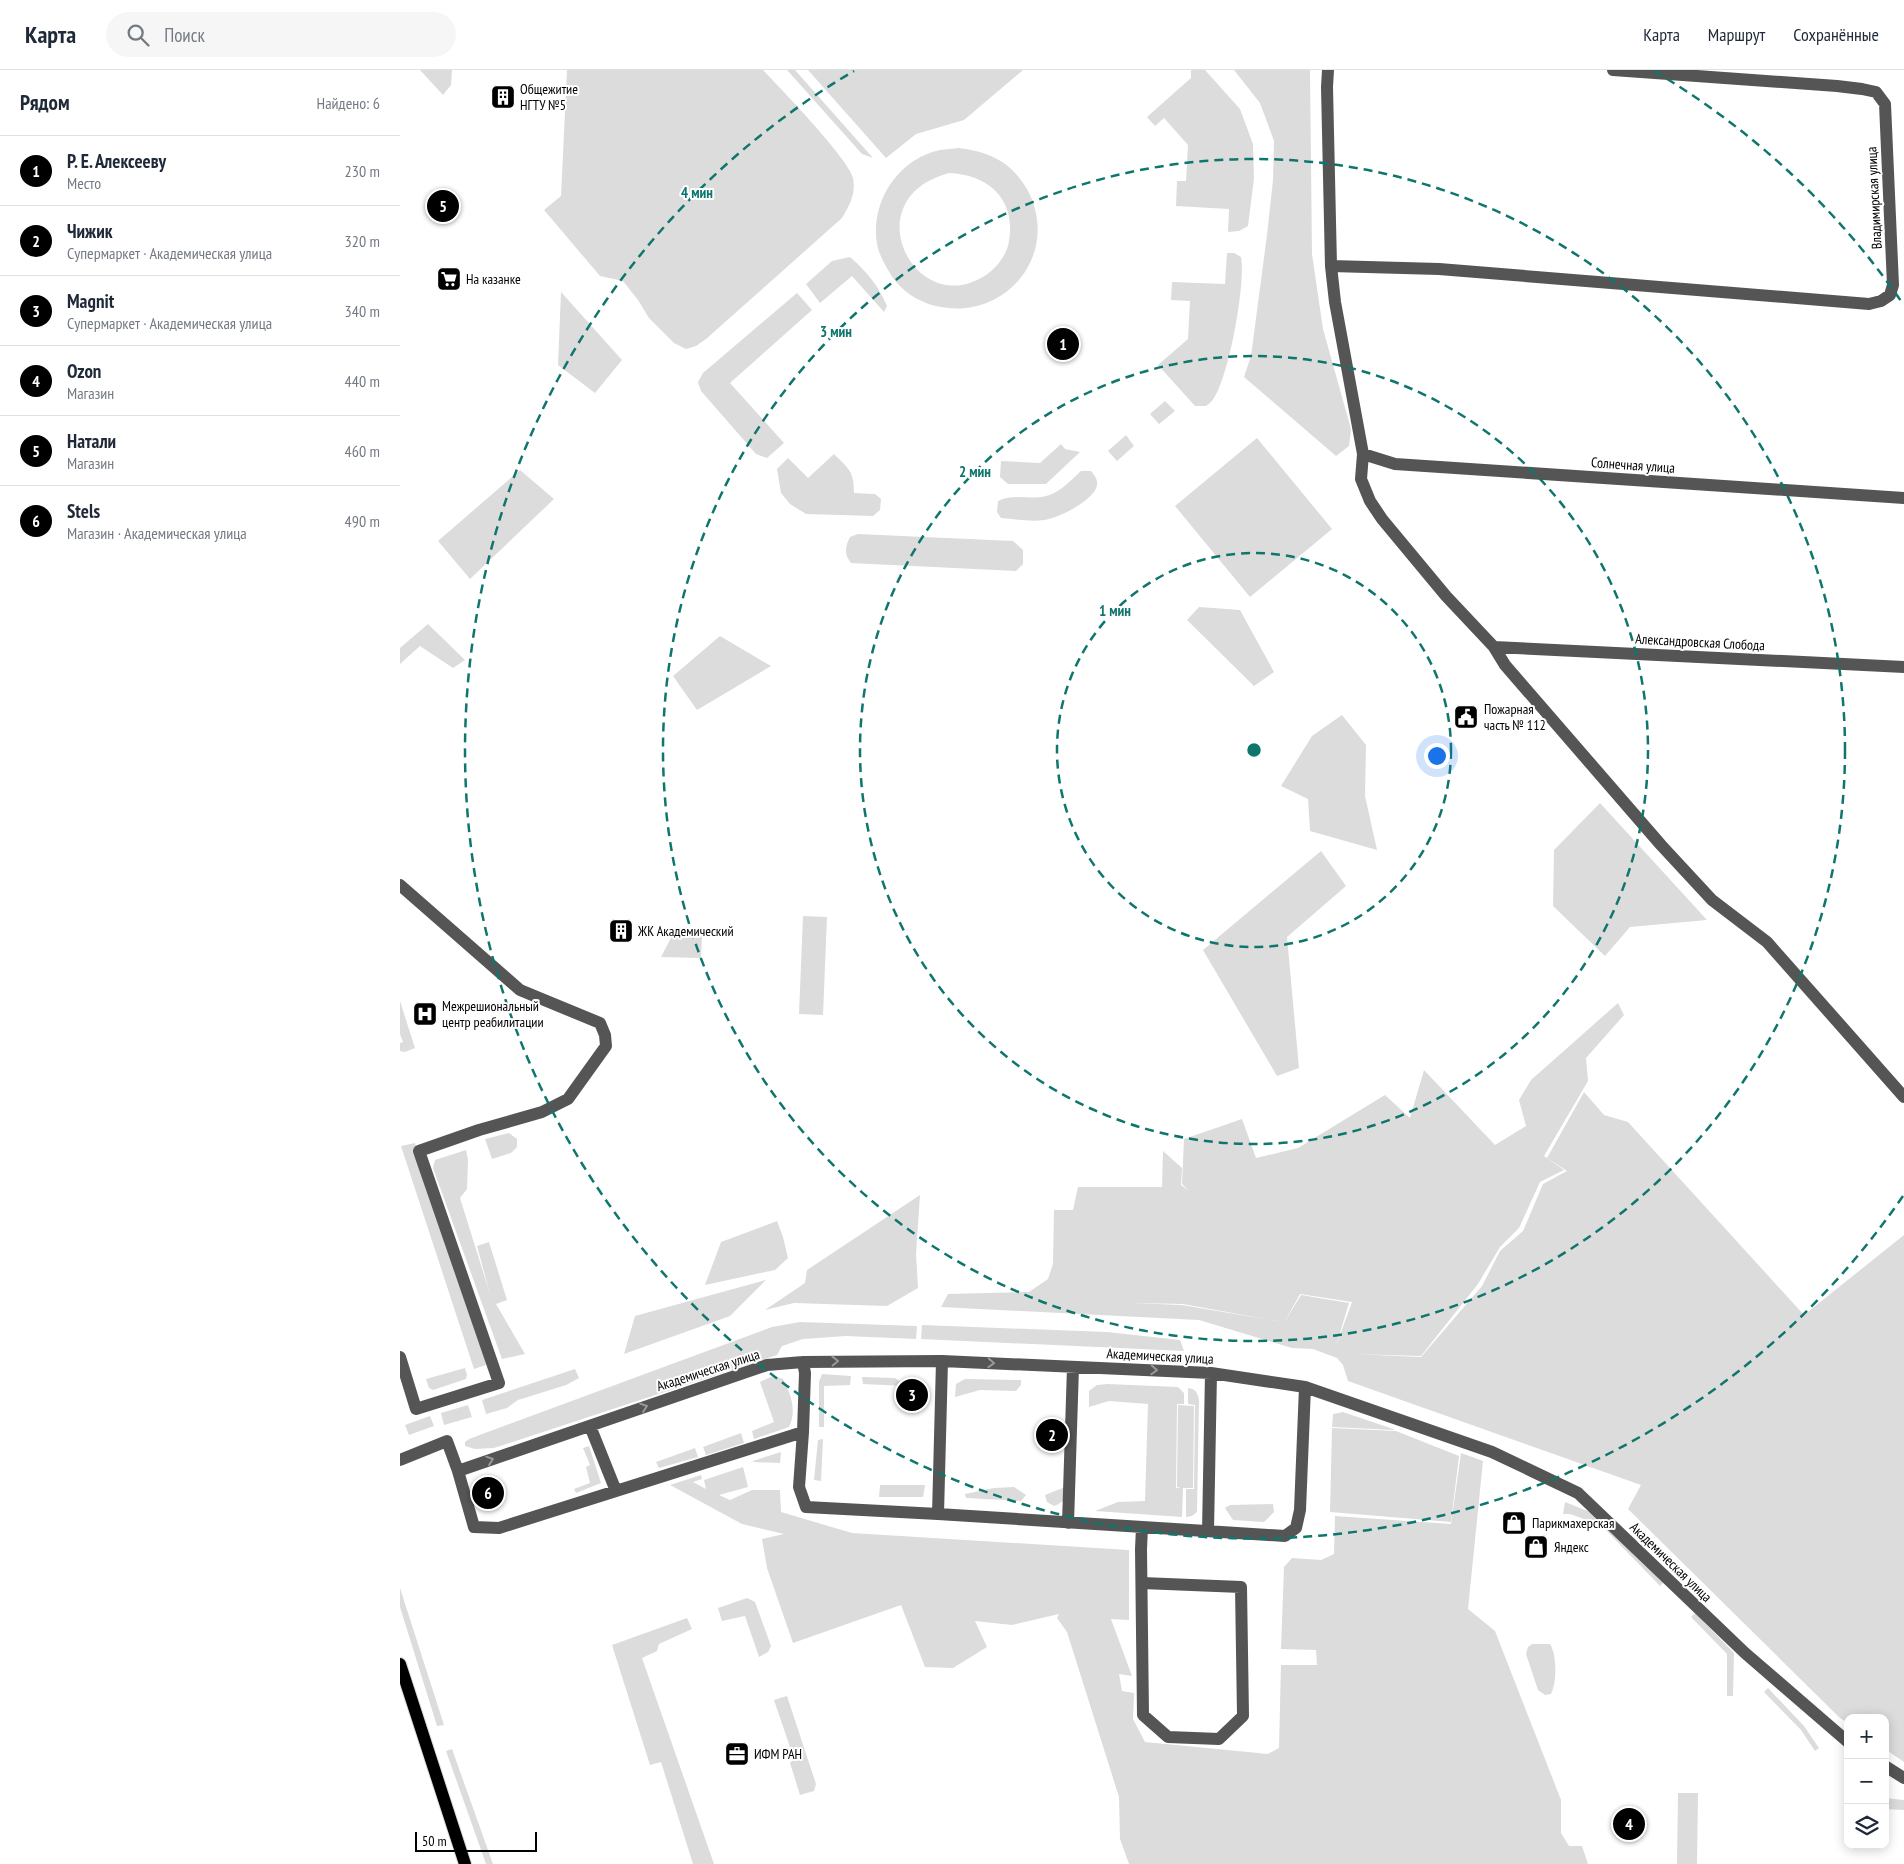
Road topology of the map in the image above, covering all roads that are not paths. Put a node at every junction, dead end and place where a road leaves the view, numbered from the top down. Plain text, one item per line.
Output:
1 (1328, 70) edge
2 (1613, 70) edge
3 (1330, 266) junction
4 (1363, 454) junction
5 (1904, 498) edge
6 (1494, 647) junction
7 (1904, 666) edge
8 (400, 885) edge
9 (1904, 1097) edge
10 (400, 1357) edge
11 (942, 1361) junction
12 (803, 1362) junction
13 (1073, 1366) junction
14 (1211, 1373) junction
15 (1304, 1387) junction
16 (590, 1426) junction
17 (802, 1432) junction
18 (400, 1460) edge
19 (458, 1471) junction
20 (616, 1491) junction
21 (938, 1514) junction
22 (1068, 1523) junction
23 (1142, 1527) junction
24 (1208, 1531) junction
25 (1142, 1583) junction
26 (400, 1664) edge
27 (1844, 1739) edge
28 (1889, 1769) edge
29 (1904, 1778) edge
30 (466, 1864) edge

1 - 3 street
2 - 3 street, Владимирская улица
3 - 4 street
4 - 5 street, Солнечная улица
4 - 6 street
6 - 7 street, Александровская Слобода
6 - 9 street
8 - 10 street
12 -> 11 street, Академическая улица
11 -> 13 street, Академическая улица
11 - 21 street
16 -> 12 street, Академическая улица
12 - 17 street
13 -> 14 street, Академическая улица
13 - 22 street
14 - 15 street, Академическая улица
14 - 24 street
15 - 24 street
15 - 27 street, Академическая улица
19 -> 16 street, Академическая улица
16 - 20 street
17 - 20 street
17 - 21 street
18 - 19 street
19 - 20 street
21 - 22 street
22 - 23 street
23 - 24 street
23 - 25 street
25 - 25 street
26 - 30 main road
28 - 29 street

